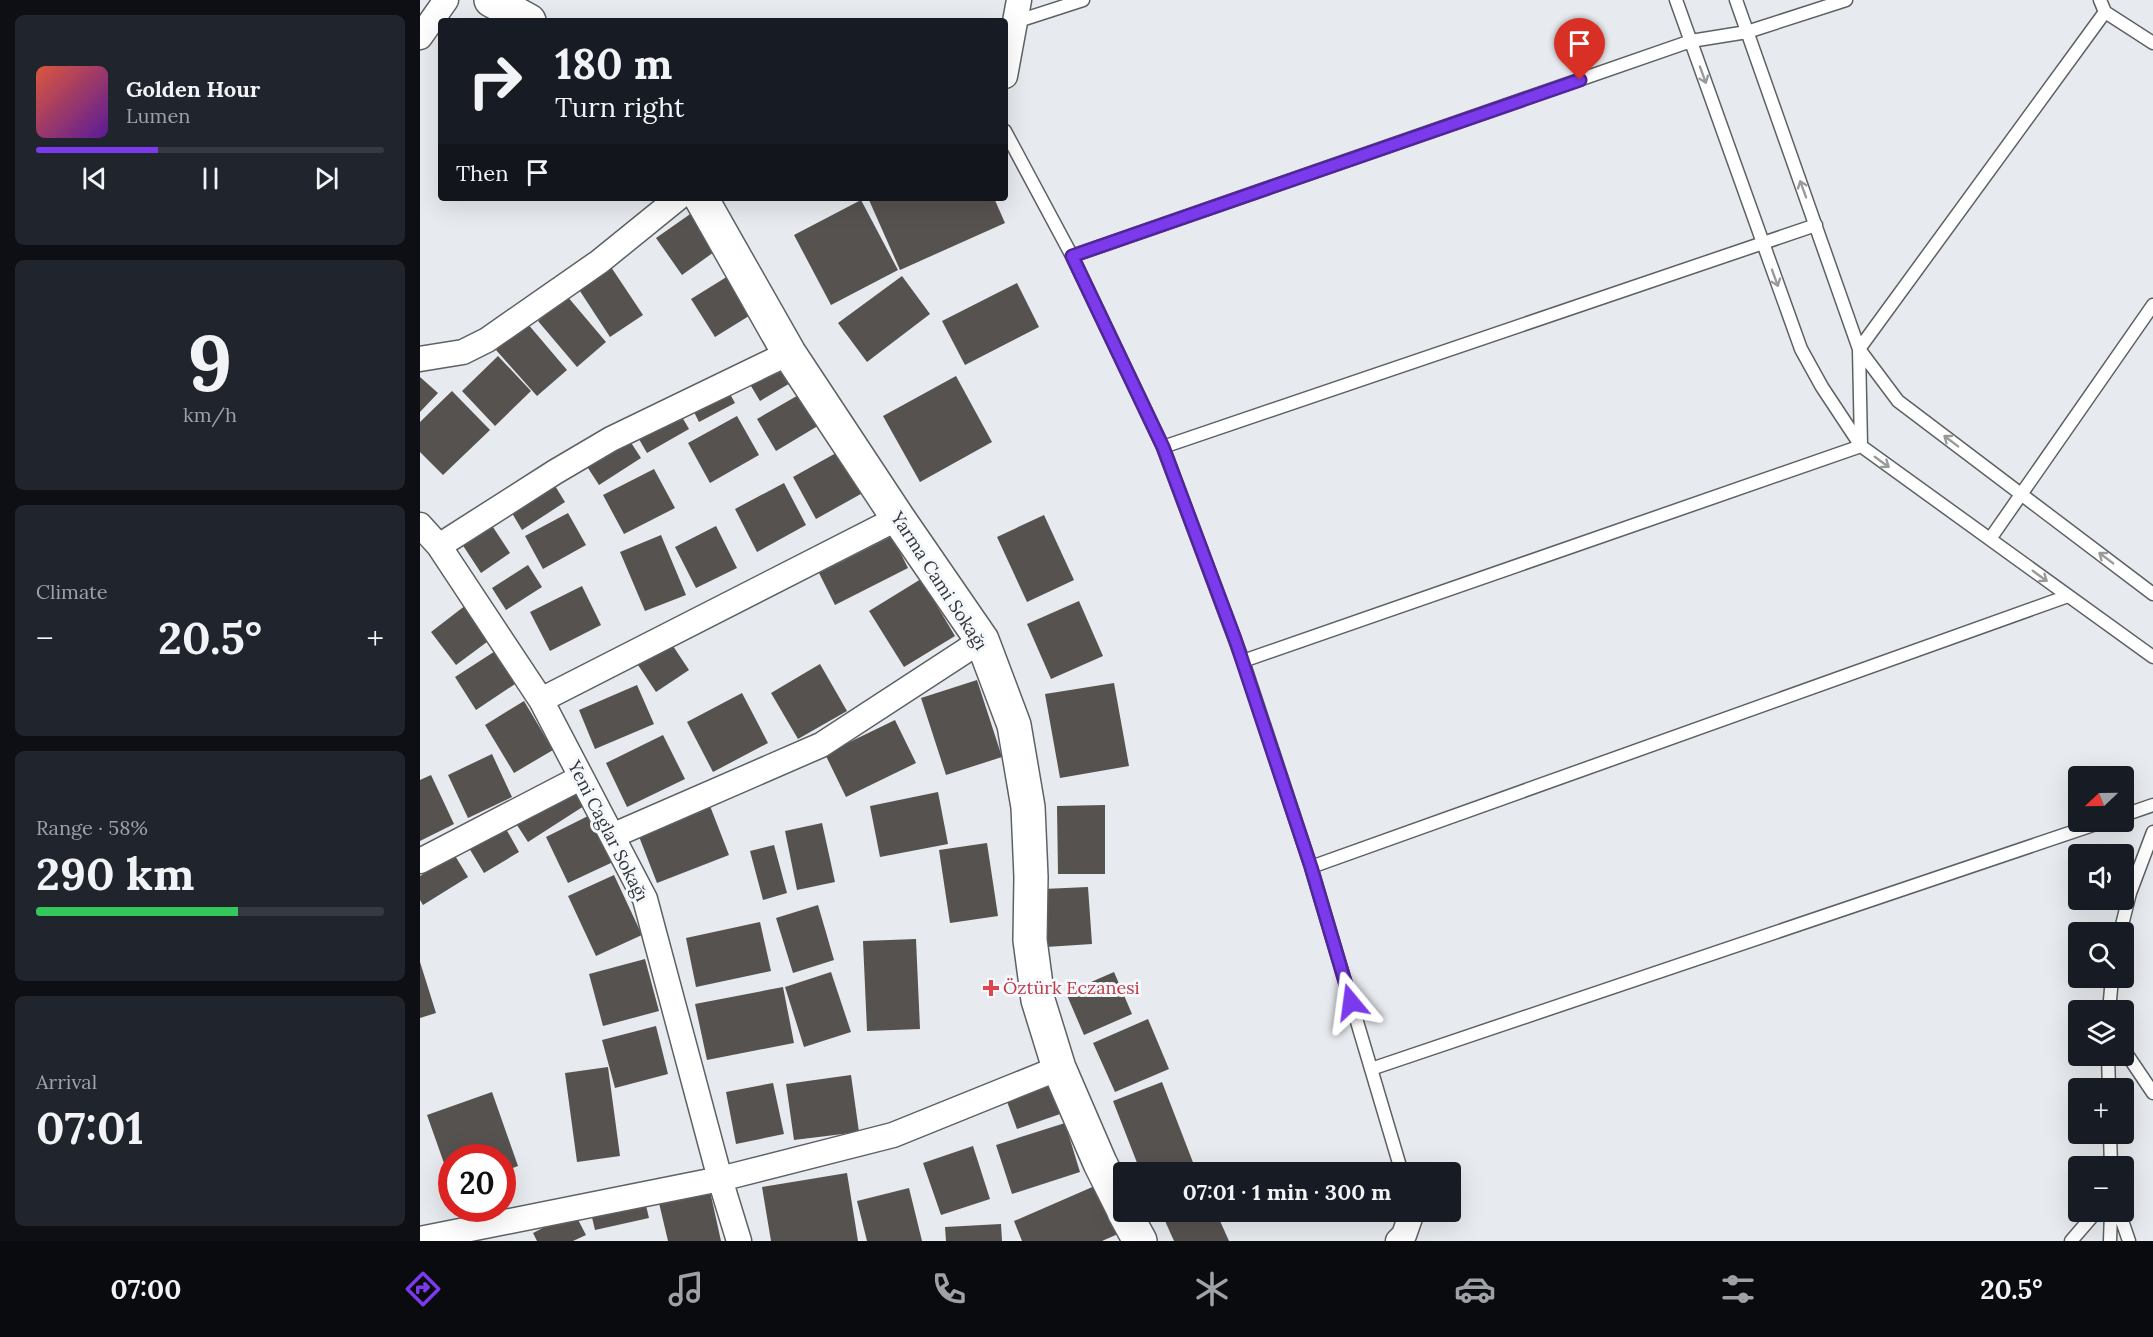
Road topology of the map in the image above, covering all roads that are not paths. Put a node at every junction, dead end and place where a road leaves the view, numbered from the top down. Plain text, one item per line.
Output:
1 (446, 0) edge
2 (491, 0) edge
3 (1083, 0) edge
4 (1676, 0) edge
5 (1736, 0) edge
6 (1846, 0) edge
7 (2100, 0) edge
8 (1017, 11) edge
9 (2105, 12) junction
10 (524, 18) edge
11 (1747, 32) junction
12 (420, 37) edge
13 (1691, 42) junction
14 (2153, 43) edge
15 (1008, 60) edge
16 (1008, 137) edge
17 (674, 201) edge
18 (702, 201) edge
19 (1816, 225) junction
20 (1763, 244) junction
21 (1072, 256) junction
22 (2153, 305) edge
23 (1859, 349) junction
24 (789, 353) junction
25 (420, 359) edge
26 (1861, 446) junction
27 (1163, 447) junction
28 (2022, 494) junction
29 (898, 518) junction
30 (420, 525) edge
31 (1990, 539) junction
32 (439, 546) junction
33 (2153, 594) edge
34 (2068, 596) junction
35 (982, 640) junction
36 (2153, 657) edge
37 (1243, 661) junction
38 (541, 700) junction
39 (580, 778) junction
40 (2153, 805) edge
41 (2134, 812) edge
42 (2072, 832) edge
43 (2153, 832) edge
44 (612, 836) junction
45 (420, 861) edge
46 (1311, 867) junction
47 (2123, 922) edge
48 (2134, 1065) edge
49 (1059, 1068) junction
50 (1371, 1069) junction
51 (2153, 1093) edge
52 (1399, 1162) edge
53 (720, 1179) junction
54 (1113, 1190) edge
55 (1130, 1222) edge
56 (1408, 1222) edge
57 (2087, 1222) edge
58 (2111, 1222) edge
59 (2122, 1222) edge
60 (420, 1239) edge
61 (739, 1241) edge
62 (1140, 1241) edge
63 (1398, 1241) edge
64 (2071, 1241) edge
65 (2110, 1241) edge
66 (2129, 1241) edge

1 - 12 street
2 - 10 street
3 - 8 lane
4 - 13 lane
5 - 11 lane
6 - 11 lane
7 - 9 lane
8 - 15 street
9 - 14 lane
9 - 23 lane
11 - 13 lane
19 -> 11 lane
13 -> 20 lane
13 - 21 lane
16 - 21 lane
17 - 25 street
18 - 24 street, Yarma Cami Sokağı
19 - 20 lane
19 - 23 lane
20 -> 26 lane
20 - 27 lane
21 - 27 lane
22 - 28 lane
23 - 26 lane
28 -> 23 lane
24 - 29 street, Yarma Cami Sokağı
24 - 32 street
26 -> 31 lane
26 - 37 lane
27 - 37 lane
28 - 31 lane
33 -> 28 lane
29 - 35 street, Yarma Cami Sokağı
29 - 38 street
30 - 32 street, Yeni Caglar Sokağı
31 -> 34 lane
32 - 38 street, Yeni Caglar Sokağı
34 - 36 lane
34 - 46 lane
35 - 44 street
35 - 49 street, Yarma Cami Sokağı
37 - 46 lane
38 - 39 street, Yeni Caglar Sokağı
39 - 44 street, Yeni Caglar Sokağı
39 - 45 street
40 - 41 lane
42 - 50 lane
43 - 47 lane
44 - 53 street, Yeni Caglar Sokağı
46 - 50 lane
48 - 51 lane
49 - 53 street
49 - 54 street, Yarma Cami Sokağı
50 - 52 lane
53 - 60 street
53 - 61 street, Yeni Caglar Sokağı
55 - 62 street, Yarma Cami Sokağı
56 - 63 street
57 - 64 lane
58 - 65 lane
59 - 66 lane

